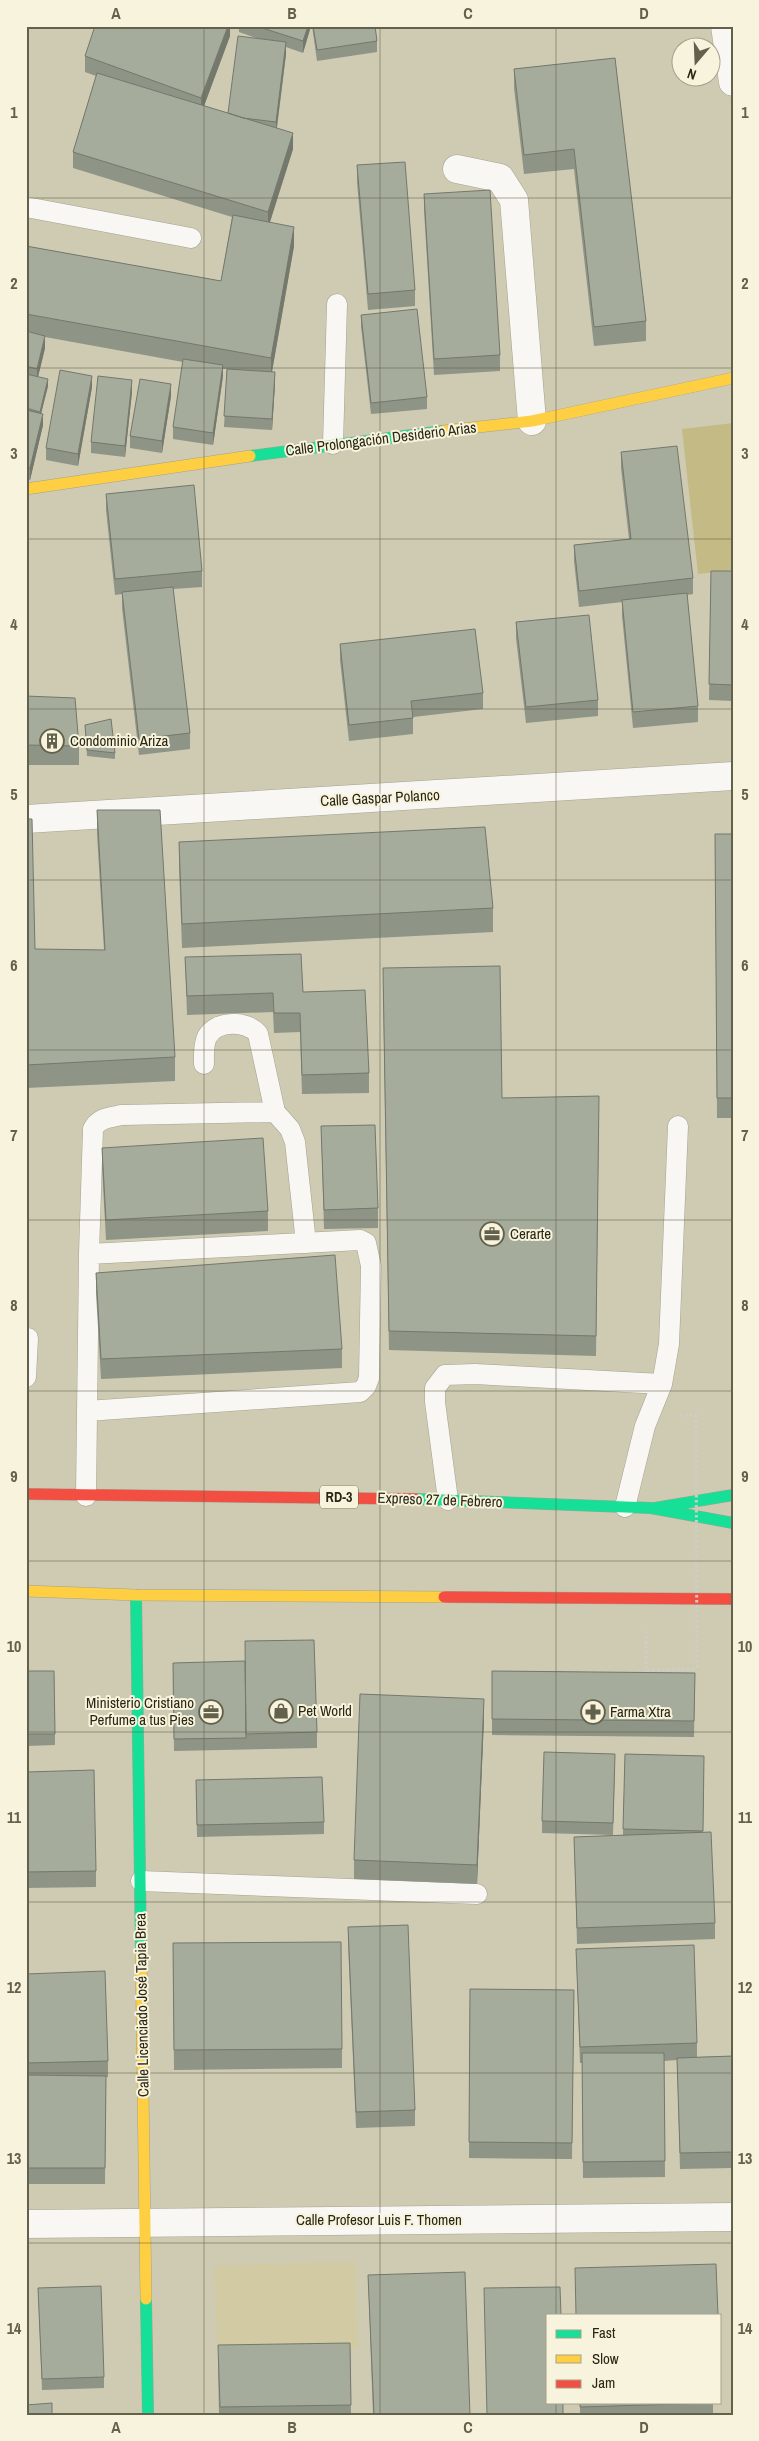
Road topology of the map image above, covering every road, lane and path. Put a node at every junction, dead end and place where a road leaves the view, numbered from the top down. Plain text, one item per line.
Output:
1 (725, 26) edge
2 (733, 82) edge
3 (457, 169) dead end
4 (26, 207) edge
5 (190, 238) dead end
6 (337, 304) dead end
7 (733, 378) edge
8 (532, 421) junction
9 (333, 444) junction
10 (26, 490) edge
11 (733, 776) edge
12 (26, 819) edge
13 (204, 1064) dead end
14 (275, 1112) junction
15 (678, 1126) dead end
16 (306, 1243) junction
17 (89, 1254) junction
18 (28, 1338) dead end
19 (26, 1377) edge
20 (662, 1384) junction
21 (87, 1411) junction
22 (696, 1415) dead end
23 (26, 1494) edge
24 (733, 1495) edge
25 (86, 1496) junction
26 (448, 1500) junction
27 (625, 1507) junction
28 (651, 1508) junction
29 (733, 1523) edge
30 (26, 1591) edge
31 (136, 1595) junction
32 (646, 1599) junction
33 (733, 1599) edge
34 (141, 1882) junction
35 (477, 1894) edge
36 (733, 2217) edge
37 (144, 2222) junction
38 (26, 2224) edge
39 (148, 2415) edge

1 - 2 street
3 - 8 street
4 - 5 lane
6 - 9 lane
7 - 8 main road, Calle Prolongación Desiderio Arias
8 - 9 main road, Calle Prolongación Desiderio Arias
9 - 10 main road, Calle Prolongación Desiderio Arias
11 - 12 street, Calle Gaspar Polanco
13 - 14 lane
14 - 16 lane
14 - 17 lane
15 - 20 lane
16 - 17 lane
16 - 21 lane
17 - 21 lane
18 - 19 lane
20 - 26 lane
20 - 27 lane
21 - 25 lane
22 - 32 path, bridge
23 - 25 main road, Expreso 27 de Febrero / RD-3
24 - 28 main road, RD-3
25 - 26 main road, Expreso 27 de Febrero / RD-3
26 - 27 main road, Expreso 27 de Febrero / RD-3
27 - 28 main road, Expreso 27 de Febrero / RD-3
28 - 29 main road, Expreso 27 de Febrero / RD-3
30 - 31 main road
31 - 32 main road
31 - 34 main road, Calle Licenciado José Tapia Brea
32 - 33 main road
34 - 35 lane
34 - 37 main road, Calle Licenciado José Tapia Brea
36 - 37 street, Calle Profesor Luis F. Thomen
37 - 38 street, Calle Profesor Luis F. Thomen
37 - 39 main road, Calle Licenciado José Tapia Brea

